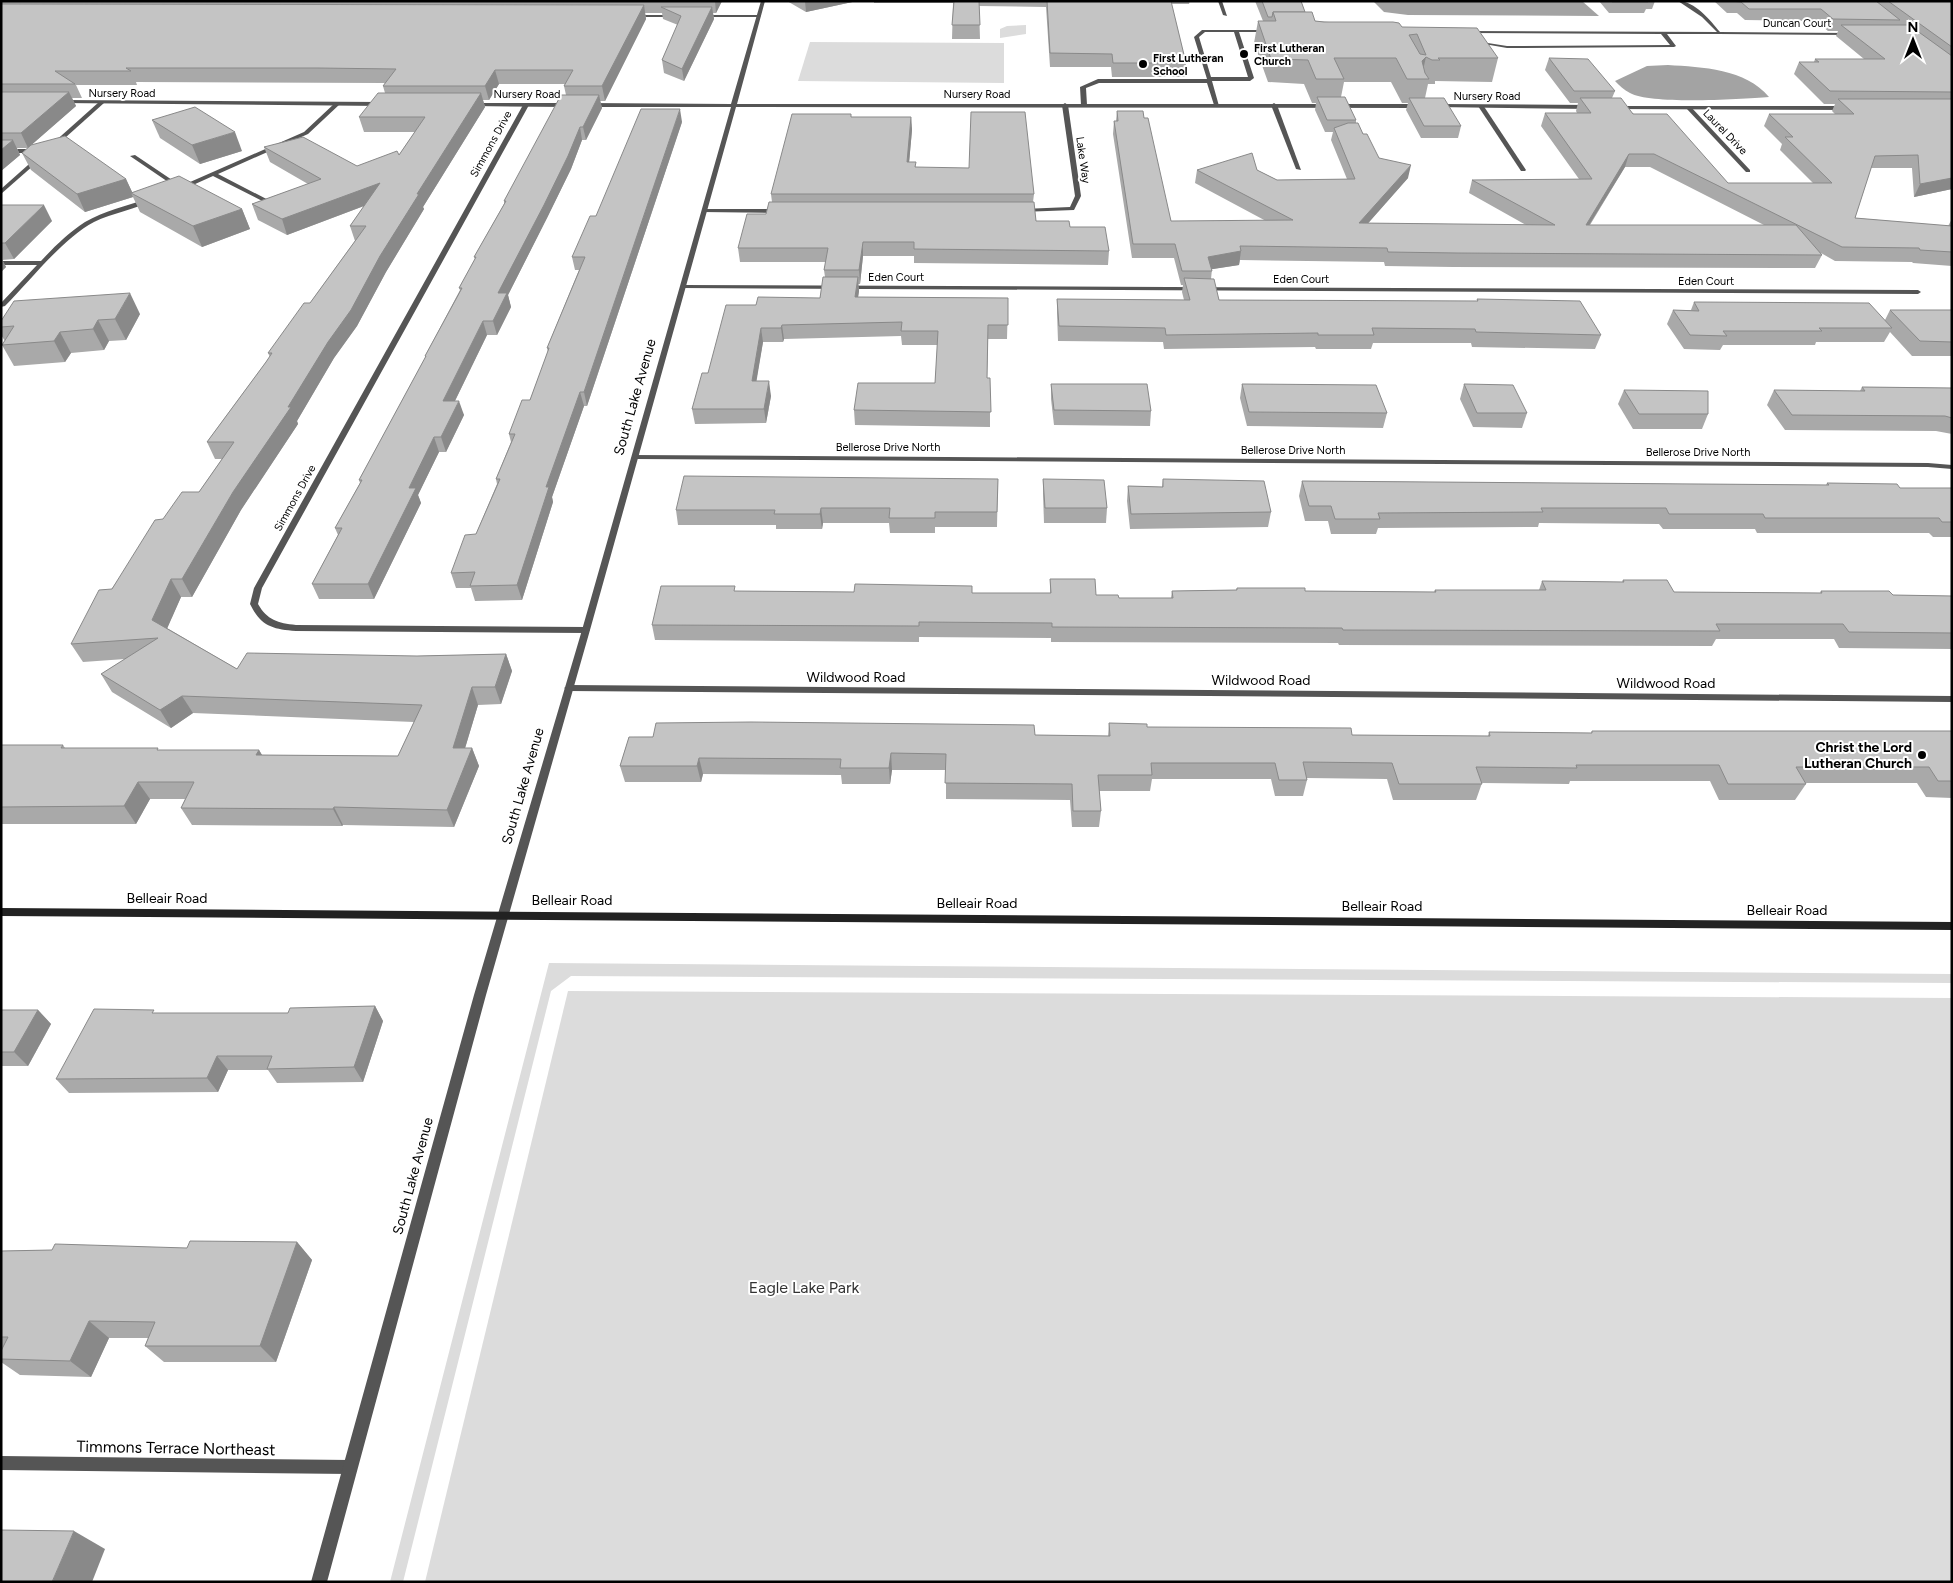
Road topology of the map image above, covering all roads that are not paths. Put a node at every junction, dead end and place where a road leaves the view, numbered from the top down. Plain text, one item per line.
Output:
1 (763, 1) edge
2 (1220, 1) edge
3 (1680, 1) edge
4 (1225, 14) dead end
5 (629, 16) edge
6 (679, 16) edge
7 (689, 16) edge
8 (759, 16) junction
9 (1236, 31) junction
10 (1275, 31) edge
11 (1460, 32) edge
12 (1663, 33) junction
13 (1719, 33) junction
14 (1856, 34) edge
15 (1471, 42) edge
16 (1209, 80) junction
17 (56, 102) edge
18 (102, 103) junction
19 (337, 104) junction
20 (386, 104) edge
21 (466, 104) edge
22 (526, 104) junction
23 (734, 104) junction
24 (573, 105) edge
25 (582, 105) edge
26 (1065, 105) junction
27 (1084, 105) junction
28 (1217, 105) junction
29 (1274, 105) junction
30 (1481, 106) junction
31 (1599, 107) edge
32 (1609, 107) edge
33 (1688, 108) junction
34 (1854, 108) edge
35 (1, 151) edge
36 (27, 151) edge
37 (133, 156) dead end
38 (1299, 169) dead end
39 (1523, 170) dead end
40 (1748, 171) dead end
41 (214, 175) junction
42 (182, 188) junction
43 (175, 191) edge
44 (1, 192) edge
45 (155, 198) edge
46 (276, 207) edge
47 (704, 210) junction
48 (788, 211) edge
49 (1016, 211) edge
50 (1, 263) edge
51 (44, 263) junction
52 (683, 287) junction
53 (1918, 292) dead end
54 (3, 305) dead end
55 (635, 457) junction
56 (1952, 467) edge
57 (586, 630) junction
58 (569, 688) junction
59 (1952, 699) edge
60 (1, 912) edge
61 (503, 914) junction
62 (1952, 926) edge
63 (1, 1463) edge
64 (350, 1467) junction
65 (319, 1582) edge

1 - 8 street, South Lake Avenue
2 - 4 street
3 - 13 street
5 - 6 street
7 - 8 street
8 - 23 street, South Lake Avenue
9 - 10 street
9 - 16 street
9 - 16 street
11 - 12 street, Duncan Court
12 - 13 street, Duncan Court
12 - 15 street
13 - 14 street, Duncan Court
16 - 27 street
16 - 28 street
17 - 18 street, Nursery Road
18 - 19 street, Nursery Road
18 - 44 street
19 - 20 street, Nursery Road
19 - 41 street
21 - 22 street, Nursery Road
22 - 24 street, Nursery Road
22 - 57 street, Simmons Drive
23 - 25 street, Nursery Road
23 - 26 street, Nursery Road
23 - 47 street, South Lake Avenue
26 - 27 street, Nursery Road
26 - 49 street, Lake Way
27 - 28 street, Nursery Road
28 - 29 street, Nursery Road
29 - 30 street, Nursery Road
29 - 38 street
30 - 31 street, Nursery Road
30 - 39 street
32 - 33 street
33 - 34 street
33 - 40 street, Laurel Drive
35 - 36 street
37 - 42 street
41 - 42 street
41 - 46 street
42 - 43 street
45 - 51 street
47 - 48 street
47 - 52 street, South Lake Avenue
50 - 51 street
51 - 54 street
52 - 53 street, Eden Court
52 - 55 street, South Lake Avenue
55 - 56 street, Bellerose Drive North
55 - 57 street, South Lake Avenue
57 - 58 street, South Lake Avenue
58 - 59 street, Wildwood Road
58 - 61 street, South Lake Avenue
60 - 61 main road, Belleair Road
61 - 62 main road, Belleair Road
61 - 64 street, South Lake Avenue
63 - 64 street, Timmons Terrace Northeast
64 - 65 street, South Lake Avenue

